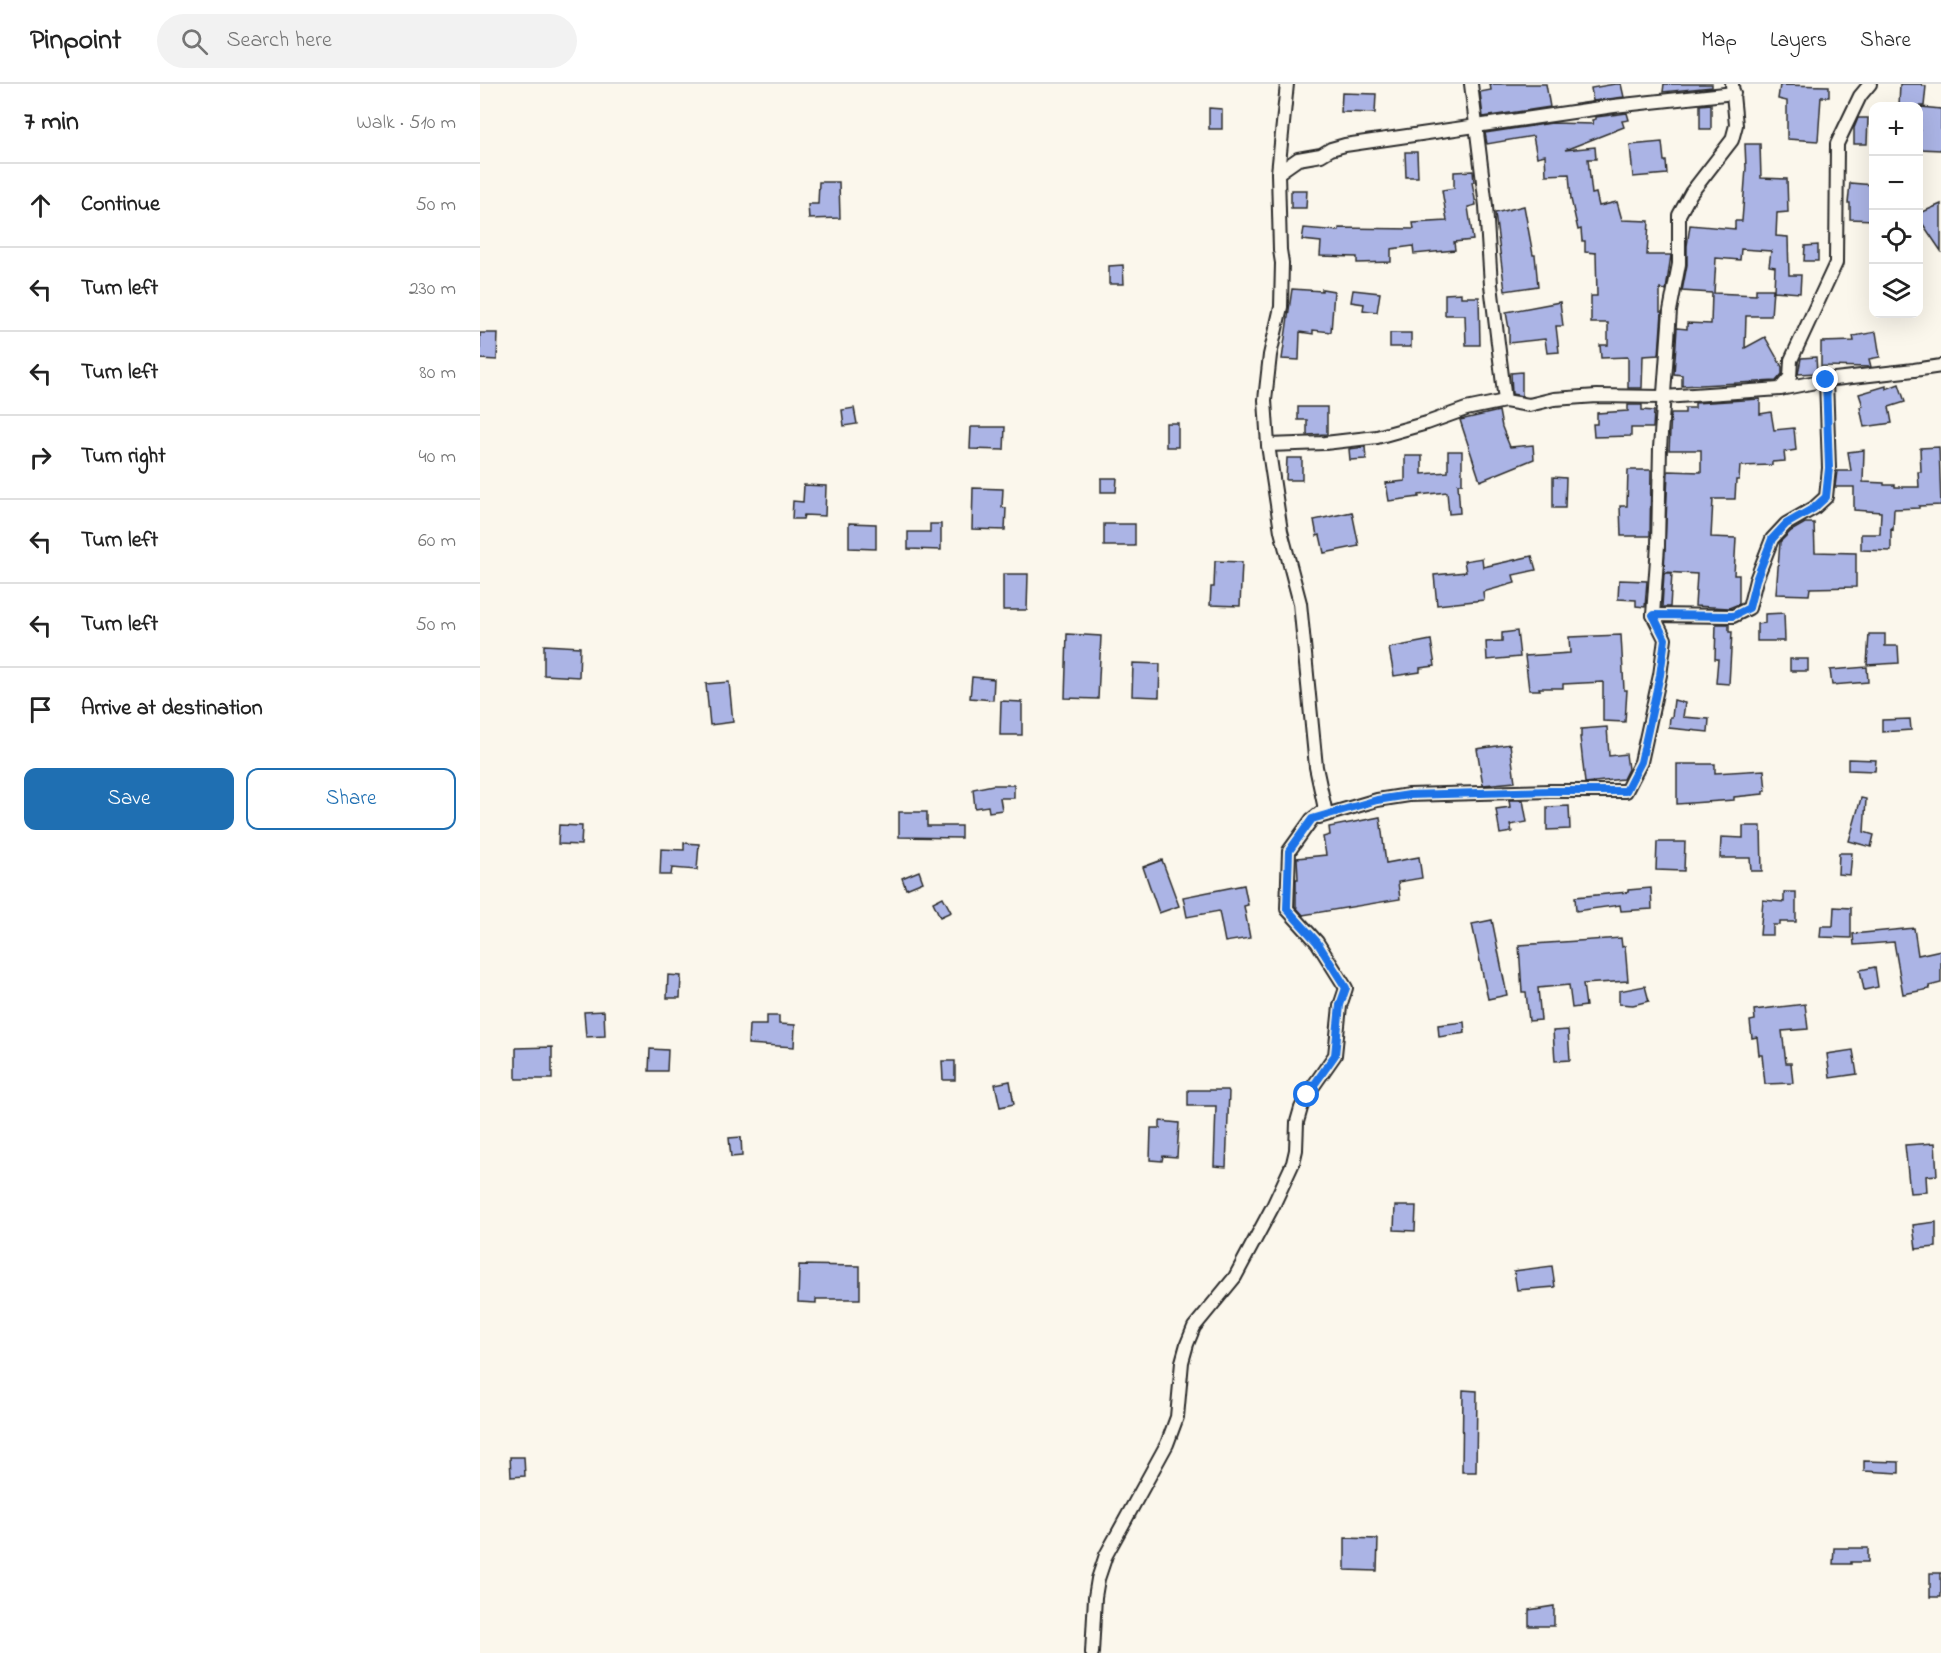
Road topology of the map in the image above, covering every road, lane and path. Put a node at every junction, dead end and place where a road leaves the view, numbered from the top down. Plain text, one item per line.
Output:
1 (1287, 84) edge
2 (1471, 84) edge
3 (1476, 84) edge
4 (1870, 84) edge
5 (1733, 88) edge
6 (1474, 114) junction
7 (1476, 127) junction
8 (1278, 173) junction
9 (1941, 366) edge
10 (1826, 380) junction
11 (1780, 389) junction
12 (1664, 397) junction
13 (1505, 401) junction
14 (1268, 445) junction
15 (1653, 615) junction
16 (1312, 819) junction
17 (1092, 1653) edge

1 - 8 street
2 - 6 street
3 - 6 street
4 - 11 street
5 - 7 street
5 - 12 street
6 - 7 street
7 - 8 street
7 - 13 street
8 - 14 street
9 - 10 street
10 - 11 street
10 - 15 street
11 - 12 street
12 - 13 street
12 - 15 street
13 - 14 street
14 - 16 street
15 - 16 street
16 - 17 street

